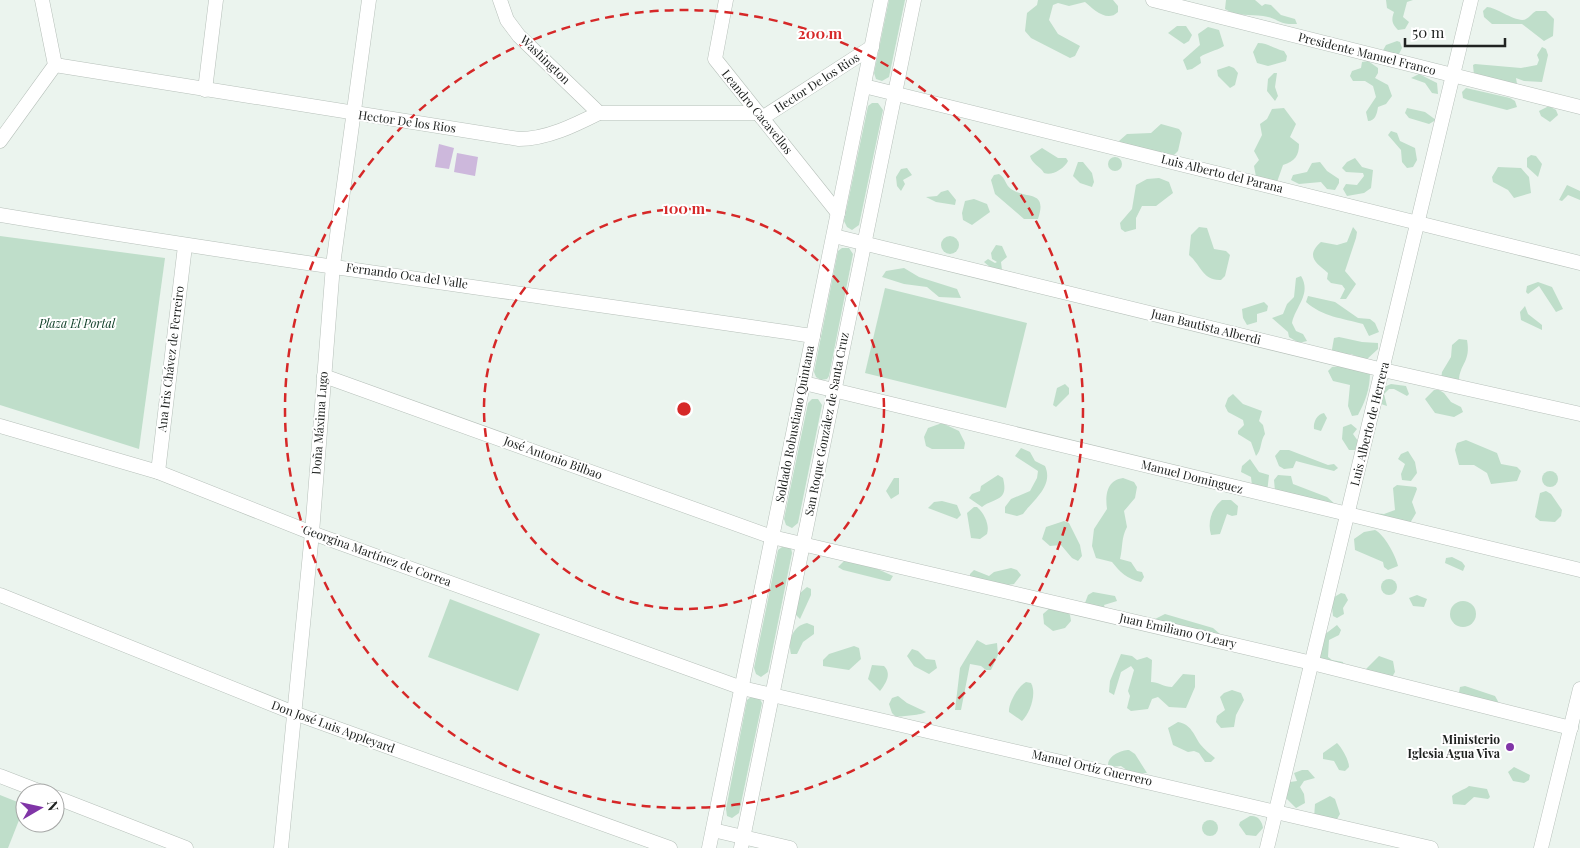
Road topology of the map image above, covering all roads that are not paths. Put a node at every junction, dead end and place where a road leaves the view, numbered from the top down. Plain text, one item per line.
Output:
1 (42, 0) edge
2 (216, 0) edge
3 (369, 0) edge
4 (500, 0) edge
5 (726, 0) edge
6 (881, 0) edge
7 (914, 0) edge
8 (1153, 0) edge
9 (1471, 0) edge
10 (872, 48) junction
11 (55, 65) junction
12 (1453, 76) junction
13 (864, 86) junction
14 (205, 90) junction
15 (894, 94) junction
16 (1580, 107) edge
17 (599, 113) junction
18 (353, 114) junction
19 (760, 116) junction
20 (0, 141) edge
21 (838, 213) junction
22 (0, 215) edge
23 (1418, 223) junction
24 (834, 236) junction
25 (864, 244) junction
26 (184, 246) junction
27 (1580, 263) edge
28 (333, 265) junction
29 (813, 336) junction
30 (1383, 370) junction
31 (324, 376) junction
32 (804, 383) junction
33 (834, 390) junction
34 (1580, 414) edge
35 (0, 426) edge
36 (158, 472) junction
37 (1348, 515) junction
38 (312, 533) junction
39 (778, 538) junction
40 (803, 543) junction
41 (1580, 570) edge
42 (0, 595) edge
43 (1312, 663) junction
44 (747, 689) junction
45 (1580, 689) edge
46 (772, 694) junction
47 (294, 713) junction
48 (1571, 728) junction
49 (0, 776) edge
50 (18, 783) edge
51 (65, 801) edge
52 (1277, 811) junction
53 (713, 830) junction
54 (742, 843) edge
55 (186, 848) edge
56 (281, 848) edge
57 (670, 848) edge
58 (709, 848) edge
59 (790, 848) edge
60 (1267, 848) edge
61 (1430, 848) edge
62 (1541, 848) edge

1 - 11 street
2 - 14 street
3 - 18 street, Doña Máxima Lugo
4 - 17 street, Washington
5 - 19 street, Leandro Cacavellos
6 - 10 street, Soldado Robustiano Quintana
7 - 15 street, San Roque González de Santa Cruz
8 - 12 street, Presidente Manuel Franco
9 - 12 street, Luis Alberto de Herrera
10 - 13 street, Soldado Robustiano Quintana
10 - 19 street, Hector De los Rios
11 - 14 street, Hector De los Rios
11 - 20 street
12 - 16 street, Presidente Manuel Franco
12 - 23 street, Luis Alberto de Herrera
13 - 15 street, Luis Alberto del Parana
13 - 21 street, Soldado Robustiano Quintana
14 - 18 street, Hector De los Rios
15 - 23 street, Luis Alberto del Parana
15 - 25 street, San Roque González de Santa Cruz
17 - 18 street, Hector De los Rios
17 - 19 street, Hector De los Rios
18 - 28 street, Doña Máxima Lugo
19 - 21 street, Leandro Cacavellos
21 - 24 street, Soldado Robustiano Quintana
22 - 26 street, Fernando Oca del Valle
23 - 27 street, Luis Alberto del Parana
23 - 30 street, Luis Alberto de Herrera
24 - 25 street, Juan Bautista Alberdi
24 - 29 street, Soldado Robustiano Quintana
25 - 30 street, Juan Bautista Alberdi
25 - 33 street, San Roque González de Santa Cruz
26 - 28 street, Fernando Oca del Valle
26 - 36 street, Ana Iris Chávez de Ferreiro
28 - 29 street, Fernando Oca del Valle
28 - 31 street, Doña Máxima Lugo
29 - 32 street, Soldado Robustiano Quintana
30 - 34 street, Juan Bautista Alberdi
30 - 37 street, Luis Alberto de Herrera
31 - 38 street, Doña Máxima Lugo
31 - 39 street, José Antonio Bilbao
32 - 33 street, Manuel Dominguez
32 - 39 street, Soldado Robustiano Quintana
33 - 37 street, Manuel Dominguez
33 - 40 street, San Roque González de Santa Cruz
35 - 36 street, Georgina Martínez de Correa
36 - 38 street, Georgina Martínez de Correa
37 - 41 street, Manuel Dominguez
37 - 43 street, Luis Alberto de Herrera
38 - 44 street, Georgina Martínez de Correa
38 - 47 street, Doña Máxima Lugo
39 - 40 street, Juan Emiliano O'Leary
39 - 44 street, Soldado Robustiano Quintana
40 - 43 street, Juan Emiliano O'Leary
40 - 46 street, San Roque González de Santa Cruz
42 - 47 street, Don José Luis Appleyard
43 - 48 street, Juan Emiliano O'Leary
43 - 52 street, Luis Alberto de Herrera
44 - 46 street, Manuel Ortíz Guerrero
44 - 53 street, Soldado Robustiano Quintana
45 - 48 street
46 - 52 street, Manuel Ortíz Guerrero
46 - 54 street, San Roque González de Santa Cruz
47 - 56 street, Doña Máxima Lugo
47 - 57 street, Don José Luis Appleyard
48 - 62 street
49 - 50 street
51 - 55 street
52 - 60 street, Luis Alberto de Herrera
52 - 61 street, Manuel Ortíz Guerrero
53 - 54 street
53 - 58 street, Soldado Robustiano Quintana
54 - 59 street

